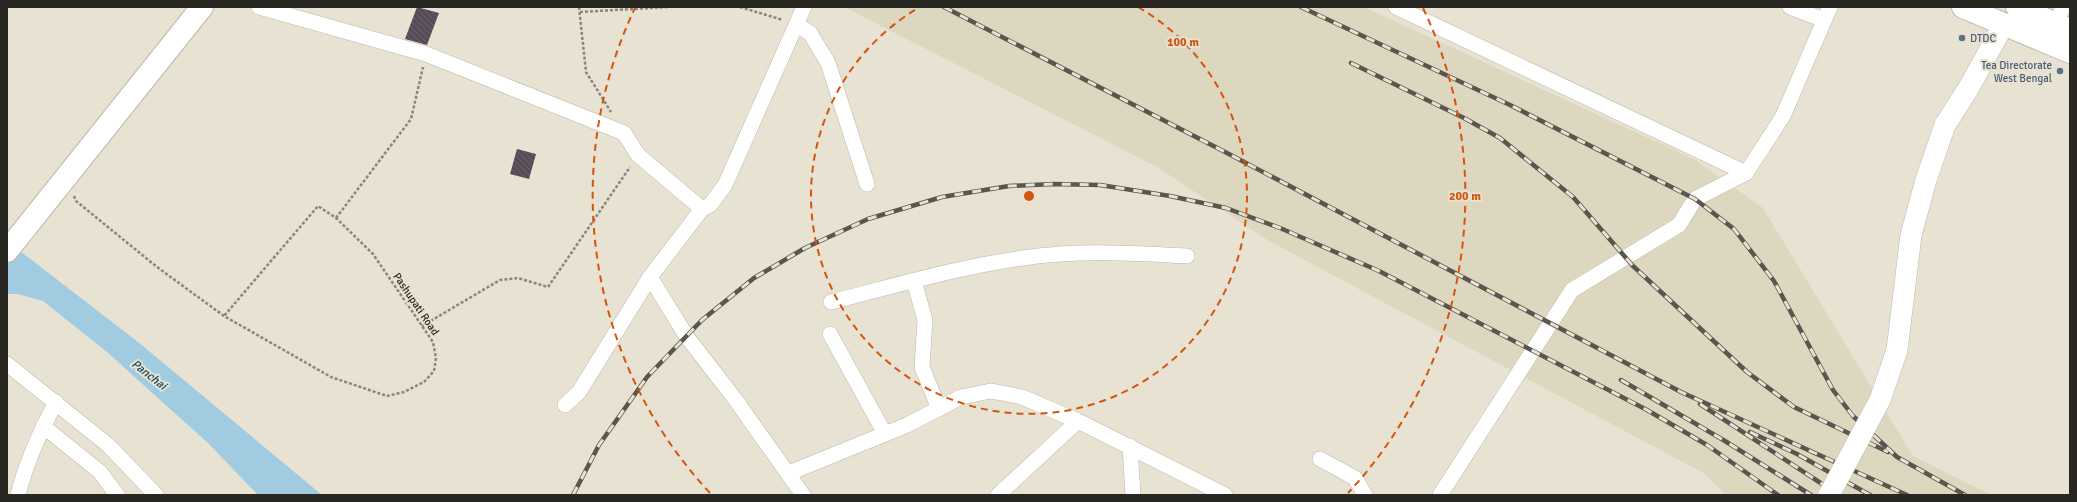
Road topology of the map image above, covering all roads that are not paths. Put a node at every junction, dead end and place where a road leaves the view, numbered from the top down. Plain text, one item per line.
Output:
1 (202, 7) edge
2 (259, 7) edge
3 (804, 7) edge
4 (1790, 7) edge
5 (1963, 7) edge
6 (2017, 7) edge
7 (1399, 8) edge
8 (1827, 14) edge
9 (2063, 20) edge
10 (2004, 24) junction
11 (797, 25) junction
12 (2070, 52) edge
13 (1746, 173) junction
14 (867, 184) dead end
15 (702, 209) junction
16 (7, 252) edge
17 (1187, 256) dead end
18 (650, 277) junction
19 (914, 281) junction
20 (831, 302) dead end
21 (830, 334) dead end
22 (7, 364) edge
23 (56, 402) junction
24 (565, 405) dead end
25 (939, 409) junction
26 (1078, 421) junction
27 (43, 426) junction
28 (885, 434) junction
29 (1130, 446) junction
30 (1320, 459) dead end
31 (789, 473) junction
32 (18, 495) edge
33 (117, 495) edge
34 (156, 495) edge
35 (803, 495) edge
36 (998, 495) edge
37 (1133, 495) edge
38 (1225, 495) edge
39 (1365, 495) edge
40 (1440, 495) edge
41 (1829, 495) edge

1 - 16 main road
2 - 15 street
3 - 11 street
4 - 8 street
5 - 10 main road
6 - 9 main road
7 - 13 street
8 - 13 street
10 - 12 main road
10 - 41 street, bridge
11 - 14 street
11 - 15 street
13 - 40 street
15 - 18 street
17 - 19 street
18 - 24 street
18 - 31 street
19 - 20 street
19 - 25 street
21 - 28 street
22 - 23 street
23 - 27 street
23 - 34 street
25 - 26 street
25 - 28 street
26 - 29 street
26 - 36 street
27 - 32 street
27 - 33 street
28 - 31 street
29 - 37 street
29 - 38 street
30 - 39 street
31 - 35 street

